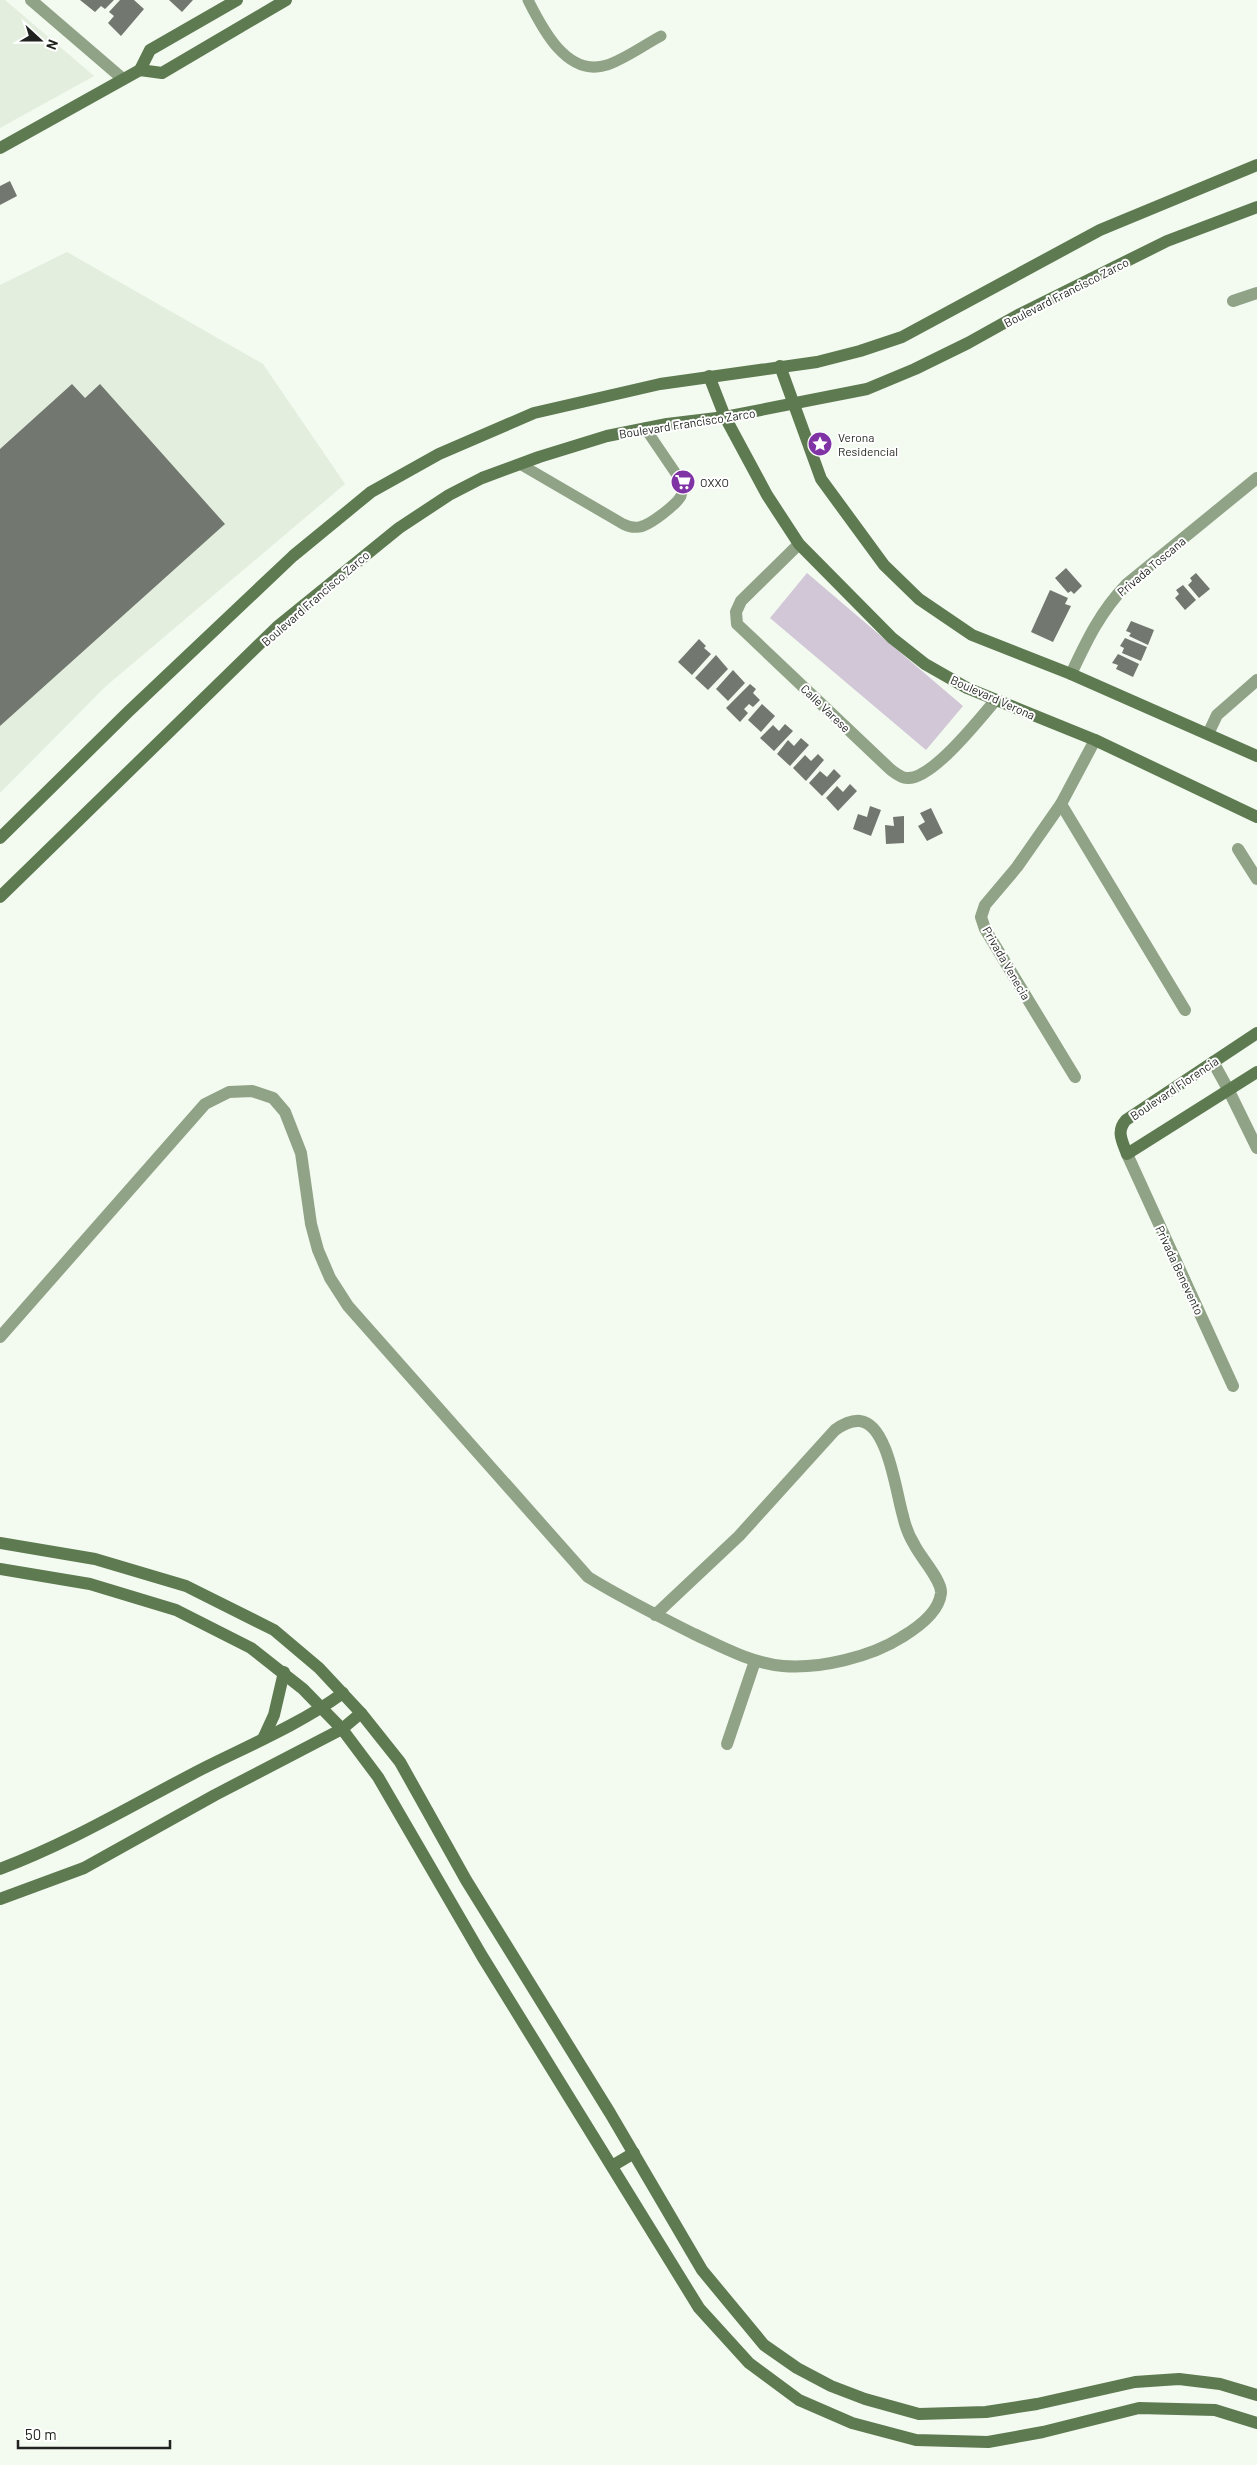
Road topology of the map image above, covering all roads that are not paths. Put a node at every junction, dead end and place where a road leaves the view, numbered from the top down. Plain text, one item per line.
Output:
1 (31, 0) edge
2 (237, 0) edge
3 (286, 0) edge
4 (528, 0) edge
5 (661, 36) dead end
6 (140, 70) junction
7 (123, 79) junction
8 (0, 148) edge
9 (1257, 166) edge
10 (1257, 207) edge
11 (1257, 293) edge
12 (1233, 301) dead end
13 (780, 366) junction
14 (709, 376) junction
15 (794, 404) junction
16 (725, 417) junction
17 (645, 428) junction
18 (520, 464) junction
19 (1257, 478) edge
20 (799, 544) junction
21 (1072, 674) junction
22 (1257, 680) edge
23 (995, 701) junction
24 (1208, 734) junction
25 (1095, 740) junction
26 (1257, 756) edge
27 (1060, 804) junction
28 (1257, 817) edge
29 (0, 838) edge
30 (1238, 849) dead end
31 (1257, 879) edge
32 (0, 897) edge
33 (1185, 1010) dead end
34 (1257, 1033) edge
35 (1213, 1062) junction
36 (1257, 1072) edge
37 (1075, 1076) dead end
38 (1228, 1088) junction
39 (1257, 1148) edge
40 (1128, 1154) junction
41 (0, 1337) edge
42 (1233, 1386) dead end
43 (0, 1543) edge
44 (0, 1569) edge
45 (655, 1615) junction
46 (755, 1660) junction
47 (284, 1672) junction
48 (343, 1693) junction
49 (322, 1708) junction
50 (362, 1713) junction
51 (342, 1730) junction
52 (263, 1739) junction
53 (727, 1744) dead end
54 (0, 1869) edge
55 (0, 1899) edge
56 (634, 2153) junction
57 (612, 2166) junction
58 (1257, 2395) edge
59 (1257, 2423) edge

1 - 7 street
2 - 6 street
3 - 6 street
4 - 5 lane
6 - 7 street
7 - 8 street
9 - 13 street
10 - 15 street, Boulevard Francisco Zarco
11 - 12 street
13 - 14 street
13 - 15 street
14 - 16 street, Boulevard Verona
14 - 29 street
15 - 16 street, Boulevard Francisco Zarco
15 - 21 street
16 - 17 street, Boulevard Francisco Zarco
16 - 20 street, Boulevard Verona
17 - 18 street, Boulevard Francisco Zarco
17 - 18 lane
18 - 32 street, Boulevard Francisco Zarco
19 - 21 street, Privada Toscana
20 - 23 street, Boulevard Verona
20 - 23 street, Calle Varese
21 - 24 street
22 - 24 street
23 - 25 street, Boulevard Verona
24 - 26 street
25 - 27 street, Privada Venecia
25 - 28 street, Boulevard Verona
27 - 33 street
27 - 37 street, Privada Venecia
30 - 31 street
34 - 35 street, Boulevard Florencia
35 - 38 street
35 - 40 street, Boulevard Florencia
36 - 38 street
38 - 39 street
38 - 40 street
40 - 42 street, Privada Benevento
41 - 45 street
43 - 48 street
44 - 47 street
45 - 46 street
45 - 46 street
46 - 53 street
47 - 49 street
47 - 52 street
48 - 49 street
48 - 50 street
49 - 51 street
49 - 52 street
50 - 51 street
50 - 56 street
51 - 55 street
51 - 57 street
52 - 54 street
56 - 57 street
56 - 58 street
57 - 59 street

